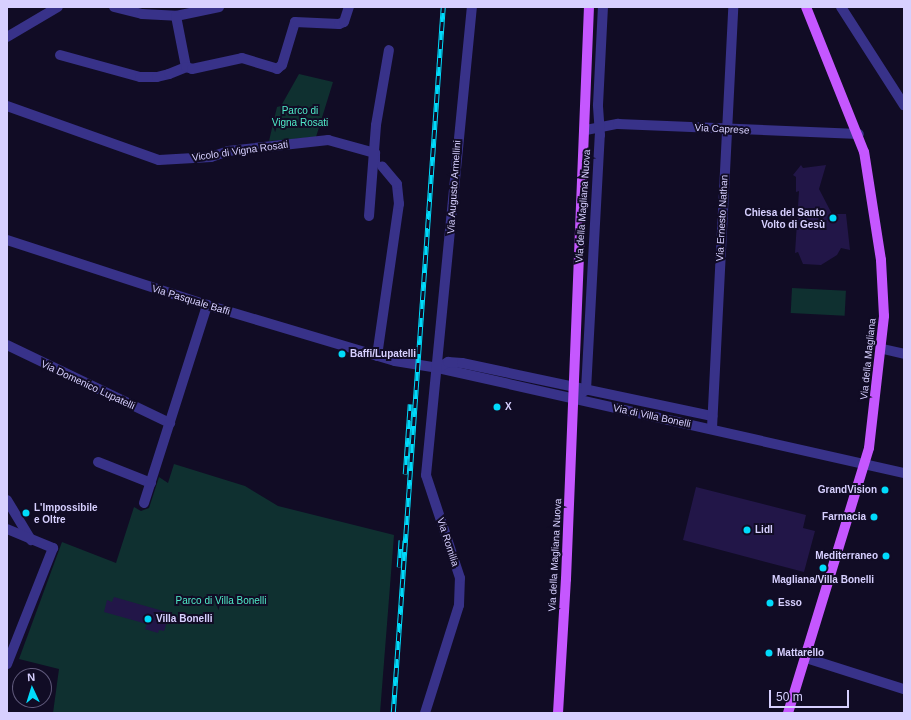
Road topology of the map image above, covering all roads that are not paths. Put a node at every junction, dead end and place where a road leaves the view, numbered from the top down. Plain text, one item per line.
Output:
1 (58, 7) edge
2 (114, 7) edge
3 (219, 7) edge
4 (349, 7) edge
5 (472, 7) edge
6 (589, 7) edge
7 (603, 7) edge
8 (733, 7) edge
9 (806, 7) edge
10 (841, 7) edge
11 (176, 16) junction
12 (7, 37) edge
13 (389, 50) dead end
14 (60, 55) dead end
15 (186, 67) junction
16 (904, 105) edge
17 (7, 106) edge
18 (600, 126) junction
19 (586, 130) junction
20 (726, 130) junction
21 (859, 134) junction
22 (377, 161) junction
23 (369, 216) dead end
24 (7, 240) edge
25 (207, 305) junction
26 (7, 344) edge
27 (883, 348) junction
28 (904, 354) edge
29 (377, 356) junction
30 (438, 368) junction
31 (573, 387) junction
32 (586, 390) junction
33 (572, 399) junction
34 (712, 416) junction
35 (170, 423) junction
36 (712, 428) junction
37 (98, 462) dead end
38 (865, 462) junction
39 (904, 473) edge
40 (151, 483) junction
41 (7, 500) edge
42 (144, 503) dead end
43 (7, 529) edge
44 (31, 540) junction
45 (806, 658) junction
46 (7, 662) edge
47 (904, 689) edge
48 (425, 713) edge
49 (558, 713) edge
50 (788, 713) edge

1 - 12 street
2 - 11 street
3 - 11 street
4 - 15 street
5 - 30 street, Via Augusto Armellini
6 - 19 main road, Via della Magliana Nuova
7 - 18 street, Via della Magliana Nuova
8 - 20 street, Via Ernesto Nathan
9 - 21 main road, Via della Magliana
10 - 16 street
11 - 15 street
13 - 22 street
14 - 15 street
17 - 22 street, Vicolo di Vigna Rosati
18 - 19 street, Via Caprese
18 - 20 street, Via Caprese
18 - 32 street, Via della Magliana Nuova
19 - 31 main road, Via della Magliana Nuova
20 - 21 street, Via Caprese
20 - 34 street, Via Ernesto Nathan
21 - 27 main road, Via della Magliana
22 - 23 street
22 - 29 street
24 - 25 street, Via Pasquale Baffi
25 - 29 street, Via Pasquale Baffi
25 - 35 street
26 - 35 street, Via Domenico Lupatelli
27 - 28 street
27 - 38 main road, Via della Magliana
29 - 30 street, Via di Villa Bonelli
30 - 31 street, Via di Villa Bonelli
30 - 33 street, Via di Villa Bonelli
30 - 48 street, Via Romilia
31 - 32 street, Via di Villa Bonelli
31 - 33 main road, Via della Magliana Nuova
32 - 33 street
32 - 34 street, Via di Villa Bonelli
33 - 36 street, Via di Villa Bonelli
33 - 49 main road, Via della Magliana Nuova
34 - 36 street, Via Ernesto Nathan
35 - 40 street
36 - 38 street, Via di Villa Bonelli
37 - 40 street
38 - 39 street, Via di Villa Bonelli
38 - 45 main road, Via della Magliana
40 - 42 street
41 - 44 street
43 - 44 street
44 - 46 street
45 - 47 street
45 - 50 main road, Via della Magliana

